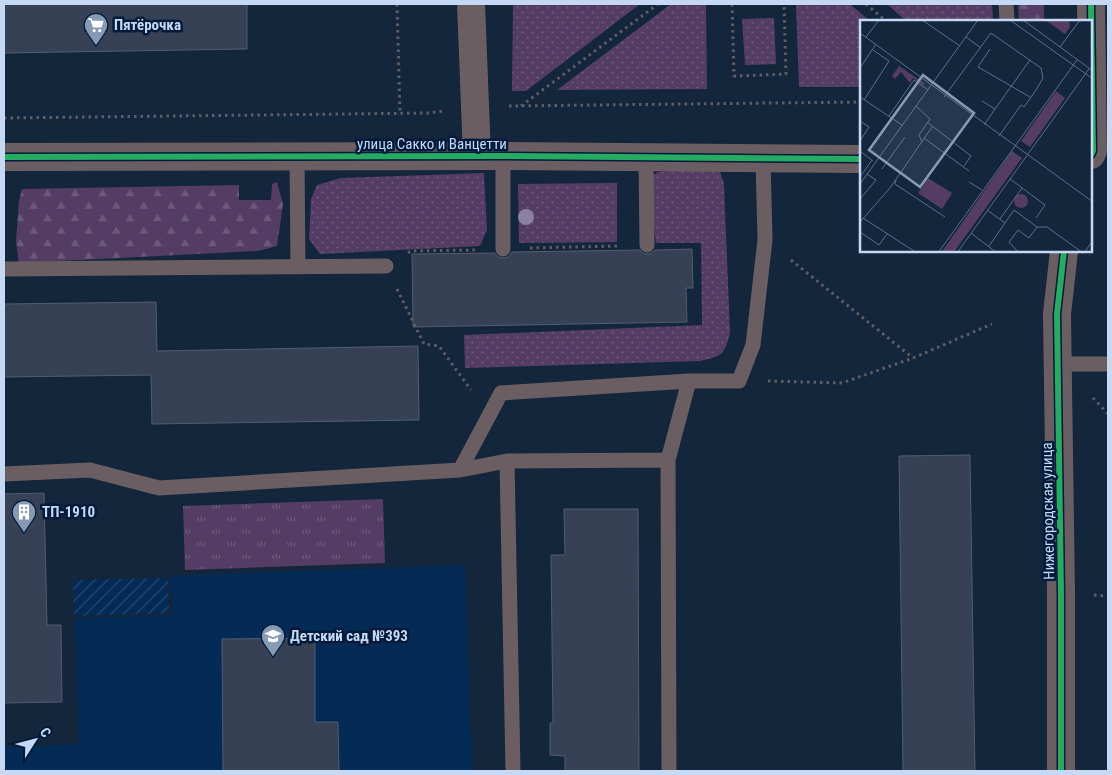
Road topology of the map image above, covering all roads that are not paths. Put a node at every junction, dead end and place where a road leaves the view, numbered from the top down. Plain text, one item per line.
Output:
1 (471, 4) edge
2 (1006, 4) edge
3 (1091, 4) edge
4 (1007, 20) edge
5 (1092, 20) edge
6 (1092, 34) edge
7 (1096, 152) edge
8 (297, 156) junction
9 (490, 156) junction
10 (4, 157) edge
11 (646, 158) junction
12 (763, 159) junction
13 (860, 159) edge
14 (647, 245) dead end
15 (503, 249) dead end
16 (1064, 252) edge
17 (386, 266) road end
18 (298, 268) junction
19 (4, 269) edge
20 (1059, 364) junction
21 (1108, 364) edge
22 (689, 380) junction
23 (668, 460) junction
24 (507, 461) junction
25 (460, 470) junction
26 (4, 474) edge
27 (513, 771) edge
28 (669, 771) edge
29 (1061, 771) edge

1 - 9 street
2 - 4 lane
3 - 5 street
6 - 7 street
8 - 9 street, улица Сакко и Ванцетти
8 - 10 street, улица Сакко и Ванцетти
8 - 18 lane
9 - 11 street, улица Сакко и Ванцетти
9 - 15 lane
11 - 12 street, улица Сакко и Ванцетти
11 - 14 lane
12 - 13 street, улица Сакко и Ванцетти
12 - 22 lane
16 - 20 street, Нижегородская улица
17 - 18 lane
18 - 19 lane
20 - 21 lane
20 - 29 street, Нижегородская улица
22 - 23 lane
22 - 25 lane
23 - 24 lane
23 - 28 lane
24 - 25 lane
24 - 27 lane
25 - 26 lane

